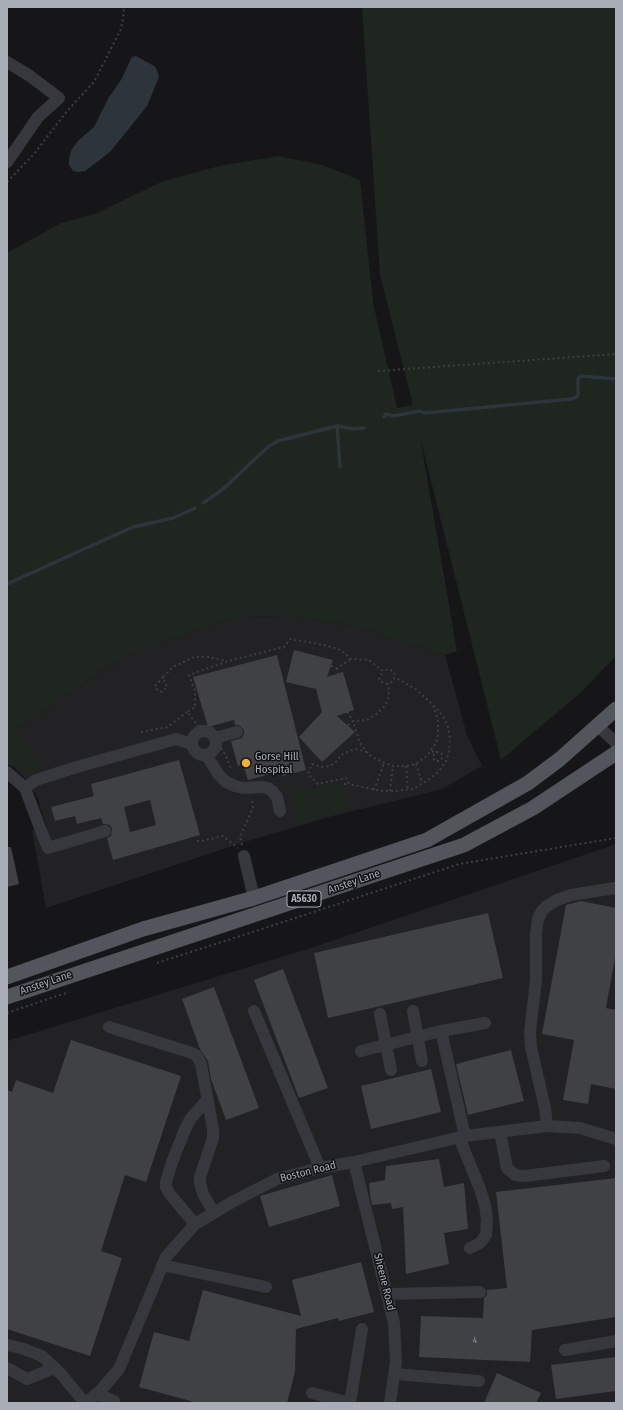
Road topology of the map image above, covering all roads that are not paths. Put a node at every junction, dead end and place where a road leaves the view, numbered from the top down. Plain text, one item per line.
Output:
1 (7, 62) edge
2 (7, 162) edge
3 (616, 709) edge
4 (598, 726) junction
5 (237, 732) dead end
6 (215, 738) junction
7 (616, 743) edge
8 (192, 744) junction
9 (616, 753) edge
10 (206, 755) junction
11 (7, 772) edge
12 (25, 788) junction
13 (280, 812) dead end
14 (105, 831) dead end
15 (244, 856) road end
16 (615, 888) edge
17 (254, 898) junction
18 (7, 977) edge
19 (7, 997) edge
20 (254, 1011) dead end
21 (413, 1011) dead end
22 (380, 1014) dead end
23 (485, 1023) dead end
24 (109, 1027) dead end
25 (441, 1031) junction
26 (418, 1036) junction
27 (386, 1044) junction
28 (360, 1051) dead end
29 (422, 1061) dead end
30 (392, 1070) dead end
31 (207, 1100) junction
32 (547, 1126) junction
33 (500, 1132) junction
34 (462, 1137) junction
35 (616, 1139) edge
36 (354, 1162) junction
37 (604, 1166) dead end
38 (320, 1168) junction
39 (214, 1213) junction
40 (195, 1224) junction
41 (470, 1248) dead end
42 (162, 1265) junction
43 (266, 1287) dead end
44 (480, 1292) dead end
45 (387, 1294) junction
46 (362, 1329) dead end
47 (616, 1341) edge
48 (7, 1345) edge
49 (564, 1350) dead end
50 (7, 1368) edge
51 (54, 1368) junction
52 (394, 1374) junction
53 (479, 1381) dead end
54 (312, 1393) dead end
55 (97, 1394) junction
56 (116, 1402) edge
57 (86, 1403) edge
58 (350, 1403) edge
59 (390, 1403) edge

1 - 2 street
3 - 4 main road, Anstey Lane / A5630
4 - 7 street
4 - 17 main road, Anstey Lane / A5630
5 - 6 street
6 - 8 street
6 - 10 street
8 - 10 street
8 - 12 street
9 - 19 main road, Anstey Lane / A5630
10 - 13 street
11 - 12 street
12 - 14 street
15 - 17 street
16 - 32 street
17 - 18 main road, A5630
20 - 38 street
21 - 26 street
22 - 27 street
23 - 25 street
24 - 31 street
25 - 26 street
25 - 34 street
26 - 27 street
26 - 29 street
27 - 28 street
27 - 30 street
31 - 39 street
31 - 40 street
32 - 33 street, Boston Road
32 - 35 street, Boston Road
33 - 34 street, Boston Road
33 - 37 street
34 - 36 street, Boston Road
34 - 41 street
36 - 38 street, Boston Road
36 - 45 street, Sheene Road
38 - 39 street, Boston Road
39 - 40 street, Boston Road
40 - 42 street, Boston Road
42 - 43 street
42 - 55 street, Boston Road
44 - 45 street
45 - 52 street, Sheene Road
46 - 58 street
47 - 49 street
48 - 51 street
50 - 51 street
51 - 57 street
52 - 53 street
52 - 59 street, Sheene Road
54 - 58 street
55 - 56 street
55 - 57 street, Boston Road

